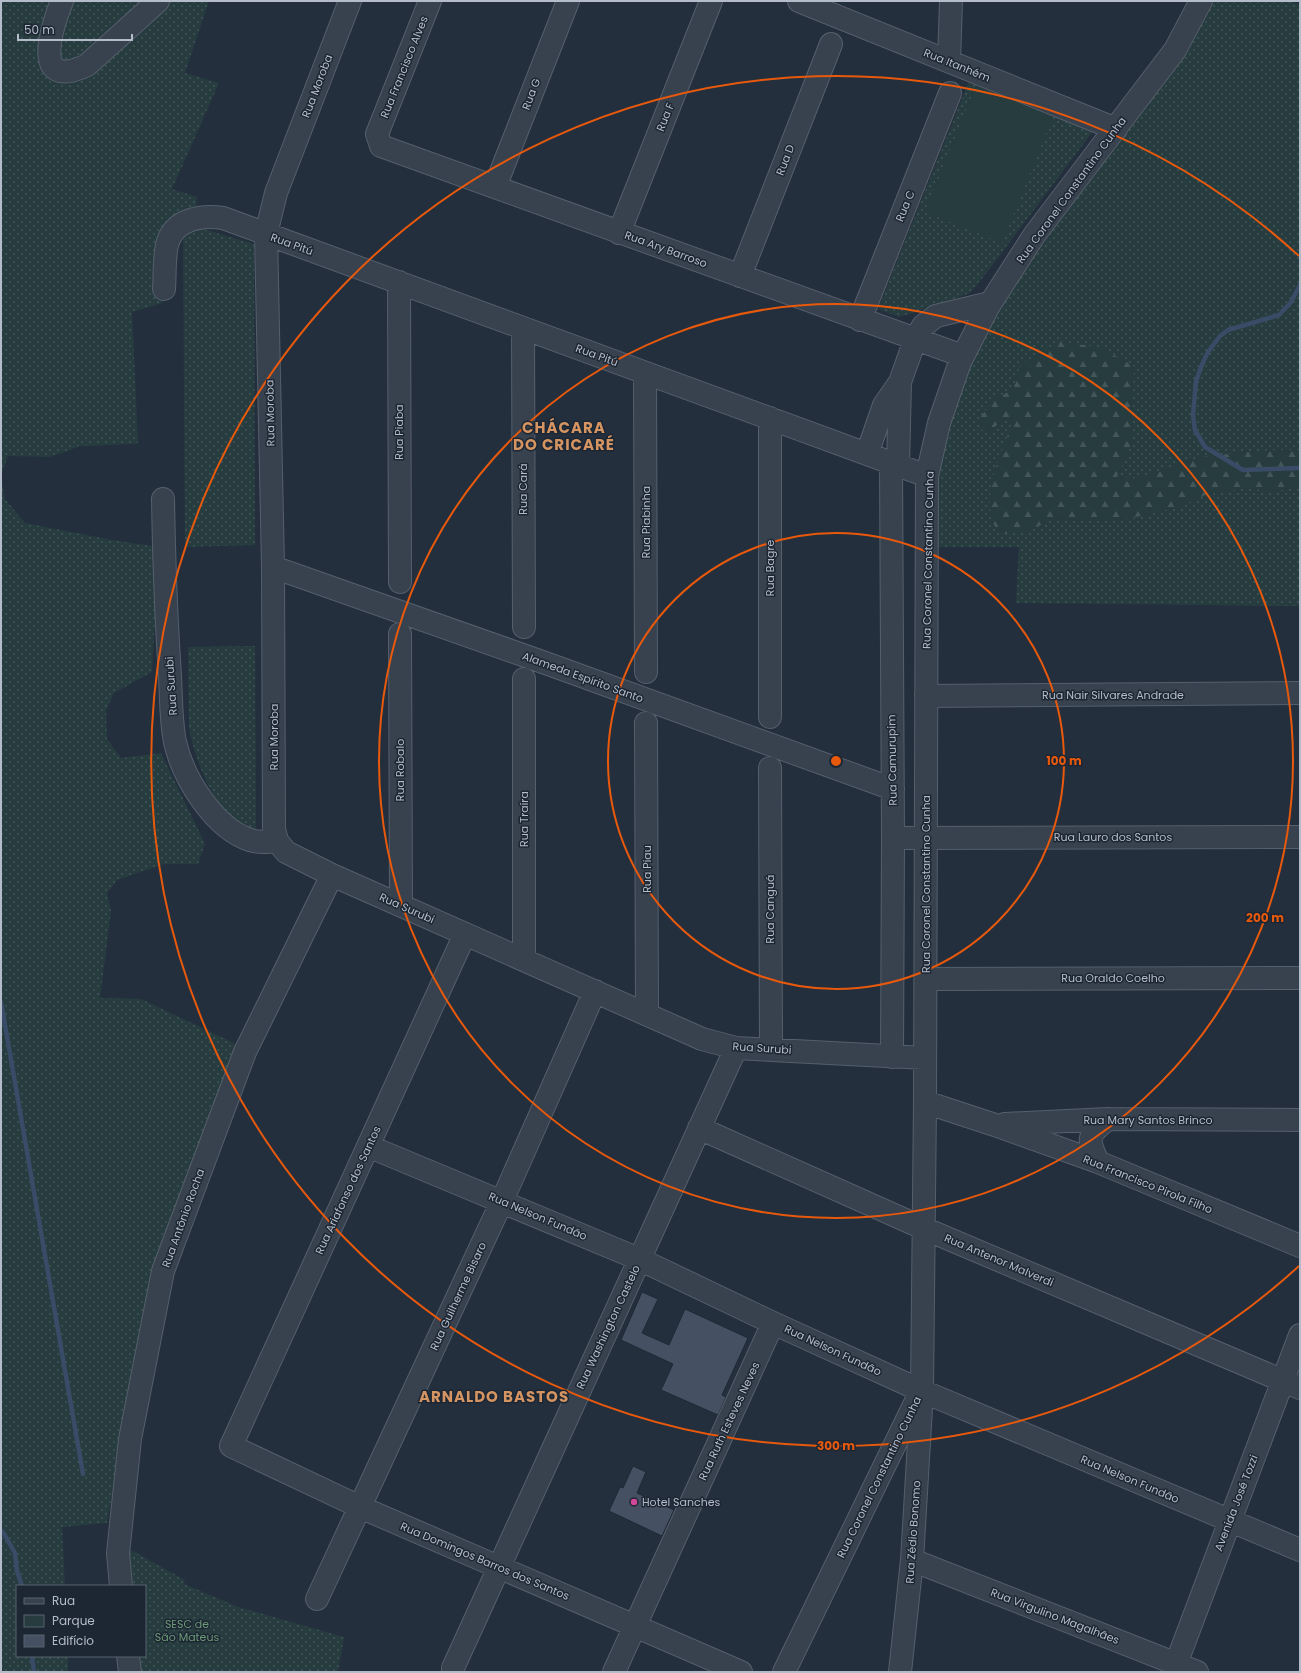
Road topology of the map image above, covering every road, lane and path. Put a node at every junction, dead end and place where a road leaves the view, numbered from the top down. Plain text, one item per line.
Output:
1 (62, 1) edge
2 (158, 1) edge
3 (350, 1) edge
4 (430, 1) edge
5 (568, 1) edge
6 (711, 1) edge
7 (799, 1) edge
8 (951, 1) edge
9 (1202, 1) edge
10 (831, 44) dead end
11 (949, 61) junction
12 (950, 93) dead end
13 (1116, 129) junction
14 (378, 134) joint
15 (495, 187) junction
16 (619, 232) junction
17 (266, 234) junction
18 (740, 276) junction
19 (399, 282) junction
20 (164, 290) dead end
21 (990, 303) junction
22 (860, 320) junction
23 (523, 328) junction
24 (915, 340) junction
25 (963, 356) junction
26 (645, 373) junction
27 (900, 382) junction
28 (770, 418) junction
29 (867, 454) junction
30 (895, 464) junction
31 (927, 476) junction
32 (163, 499) dead end
33 (273, 567) junction
34 (400, 582) dead end
35 (524, 627) dead end
36 (400, 634) dead end
37 (891, 654) junction
38 (926, 660) junction
39 (646, 672) dead end
40 (524, 679) dead end
41 (1300, 693) edge
42 (926, 696) junction
43 (770, 717) dead end
44 (646, 723) dead end
45 (770, 768) dead end
46 (893, 789) junction
47 (1300, 836) edge
48 (893, 838) junction
49 (925, 838) junction
50 (277, 841) junction
51 (332, 875) junction
52 (400, 905) junction
53 (466, 934) junction
54 (524, 960) junction
55 (926, 978) junction
56 (1300, 978) edge
57 (595, 991) junction
58 (647, 1014) junction
59 (736, 1048) junction
60 (771, 1050) junction
61 (892, 1056) junction
62 (925, 1058) junction
63 (925, 1102) junction
64 (1108, 1119) junction
65 (1300, 1120) edge
66 (995, 1125) junction
67 (699, 1128) junction
68 (368, 1146) junction
69 (1098, 1162) junction
70 (502, 1201) junction
71 (923, 1228) junction
72 (1300, 1246) edge
73 (639, 1259) junction
74 (773, 1323) junction
75 (1300, 1335) edge
76 (1291, 1385) edge
77 (922, 1391) junction
78 (231, 1446) joint
79 (360, 1507) junction
80 (1229, 1521) junction
81 (1300, 1550) edge
82 (912, 1560) junction
83 (498, 1567) junction
84 (121, 1585) edge
85 (317, 1599) dead end
86 (635, 1626) junction
87 (128, 1657) edge
88 (1175, 1668) edge
89 (130, 1672) edge
90 (453, 1672) edge
91 (614, 1672) edge
92 (741, 1672) edge
93 (784, 1672) edge
94 (900, 1672) edge
95 (1197, 1672) edge

1 - 2 street
3 - 17 street, Rua Moroba
4 - 14 street, Rua Francisco Alves
5 - 15 street, Rua G
6 - 16 street, Rua F
7 - 11 street, Rua Itanhém
8 - 11 street
9 - 13 street, Rua Coronel Constantino Cunha
10 - 18 street, Rua D
11 - 13 street, Rua Itanhém
12 - 22 street, Rua C
13 - 21 street, Rua Coronel Constantino Cunha
14 - 15 street, Rua Ary Barroso
15 - 16 street, Rua Ary Barroso
16 - 18 street, Rua Ary Barroso
17 - 19 street, Rua Pitú
17 - 20 street, Rua Pitú
17 - 33 street, Rua Moroba
18 - 22 street, Rua Ary Barroso
19 - 23 street, Rua Pitú
19 - 34 street, Rua Piaba
21 - 24 street
21 - 25 street, Rua Coronel Constantino Cunha
22 - 24 street, Rua Ary Barroso
23 - 26 street, Rua Pitú
23 - 35 street, Rua Cará
24 - 25 street, Rua Ary Barroso
24 - 27 street
25 - 31 street, Rua Coronel Constantino Cunha
26 - 28 street, Rua Pitú
26 - 39 street, Rua Piabinha
27 - 29 street
27 - 30 street, Rua Camurupim
28 - 29 street, Rua Pitú
28 - 43 street, Rua Bagre
29 - 30 street, Rua Pitú
30 - 31 street, Rua Pitú
30 - 37 street, Rua Camurupim
31 - 38 street, Rua Coronel Constantino Cunha
32 - 50 street, Rua Surubi
33 - 46 street, Alameda Espírito Santo
33 - 50 street, Rua Moroba
36 - 52 street, Rua Robalo
37 - 38 street
37 - 46 street, Rua Camurupim
38 - 42 street, Rua Coronel Constantino Cunha
40 - 54 street, Rua Traíra
41 - 42 street, Rua Nair Silvares Andrade
42 - 49 street, Rua Coronel Constantino Cunha
44 - 58 street, Rua Piau
45 - 60 street, Rua Canguá
46 - 48 street, Rua Camurupim
47 - 49 street, Rua Lauro dos Santos
48 - 49 street, Rua Lauro dos Santos
48 - 61 street, Rua Camurupim
49 - 55 street, Rua Coronel Constantino Cunha
50 - 51 street, Rua Surubi
51 - 52 street, Rua Surubi
51 - 84 street, Rua Antônio Rocha
52 - 53 street, Rua Surubi
53 - 54 street, Rua Surubi
53 - 68 street, Rua Ariafonso dos Santos
54 - 57 street, Rua Surubi
55 - 56 street, Rua Oraldo Coelho
55 - 62 street, Rua Coronel Constantino Cunha
57 - 58 street, Rua Surubi
57 - 70 street, Rua Guilherme Bisaro
58 - 59 street, Rua Surubi
59 - 60 street, Rua Surubi
59 - 67 street, Rua Washington Castelo
60 - 61 street, Rua Surubi
61 - 62 street, Rua Surubi
62 - 63 street, Rua Coronel Constantino Cunha
63 - 66 street
63 - 71 street, Rua Coronel Constantino Cunha
64 - 65 street, Rua Mary Santos Brinco
64 - 66 street, Rua Mary Santos Brinco
64 - 69 street
66 - 69 street, Rua Francisco Pirola Filho
67 - 71 street, Rua Antenor Malverdi
67 - 73 street, Rua Washington Castelo
68 - 70 street, Rua Nelson Fundão
68 - 78 street, Rua Ariafonso dos Santos
69 - 72 street, Rua Francisco Pirola Filho
70 - 73 street, Rua Nelson Fundão
70 - 79 street, Rua Guilherme Bisaro
71 - 76 street, Rua Antenor Malverdi
71 - 77 street, Rua Coronel Constantino Cunha
73 - 74 street, Rua Nelson Fundão
73 - 83 street, Rua Washington Castelo
74 - 77 street, Rua Nelson Fundão
74 - 86 street, Rua Ruth Esteves Neves
75 - 76 street, Avenida José Tozzi
76 - 80 street, Avenida José Tozzi
77 - 80 street, Rua Nelson Fundão
77 - 82 street, Rua Zédio Bonomo
77 - 93 street, Rua Coronel Constantino Cunha
78 - 79 street, Rua Domingos Barros dos Santos
79 - 83 street, Rua Domingos Barros dos Santos
79 - 85 street, Rua Guilherme Bisaro
80 - 81 street, Rua Nelson Fundão
80 - 88 street, Avenida José Tozzi
82 - 88 street, Rua Virgulino Magalhães
82 - 94 street, Rua Zédio Bonomo
83 - 86 street, Rua Domingos Barros dos Santos
83 - 90 street, Rua Washington Castelo
86 - 91 street, Rua Ruth Esteves Neves
86 - 92 street, Rua Domingos Barros dos Santos
87 - 89 street
88 - 95 street, Rua Virgulino Magalhães

